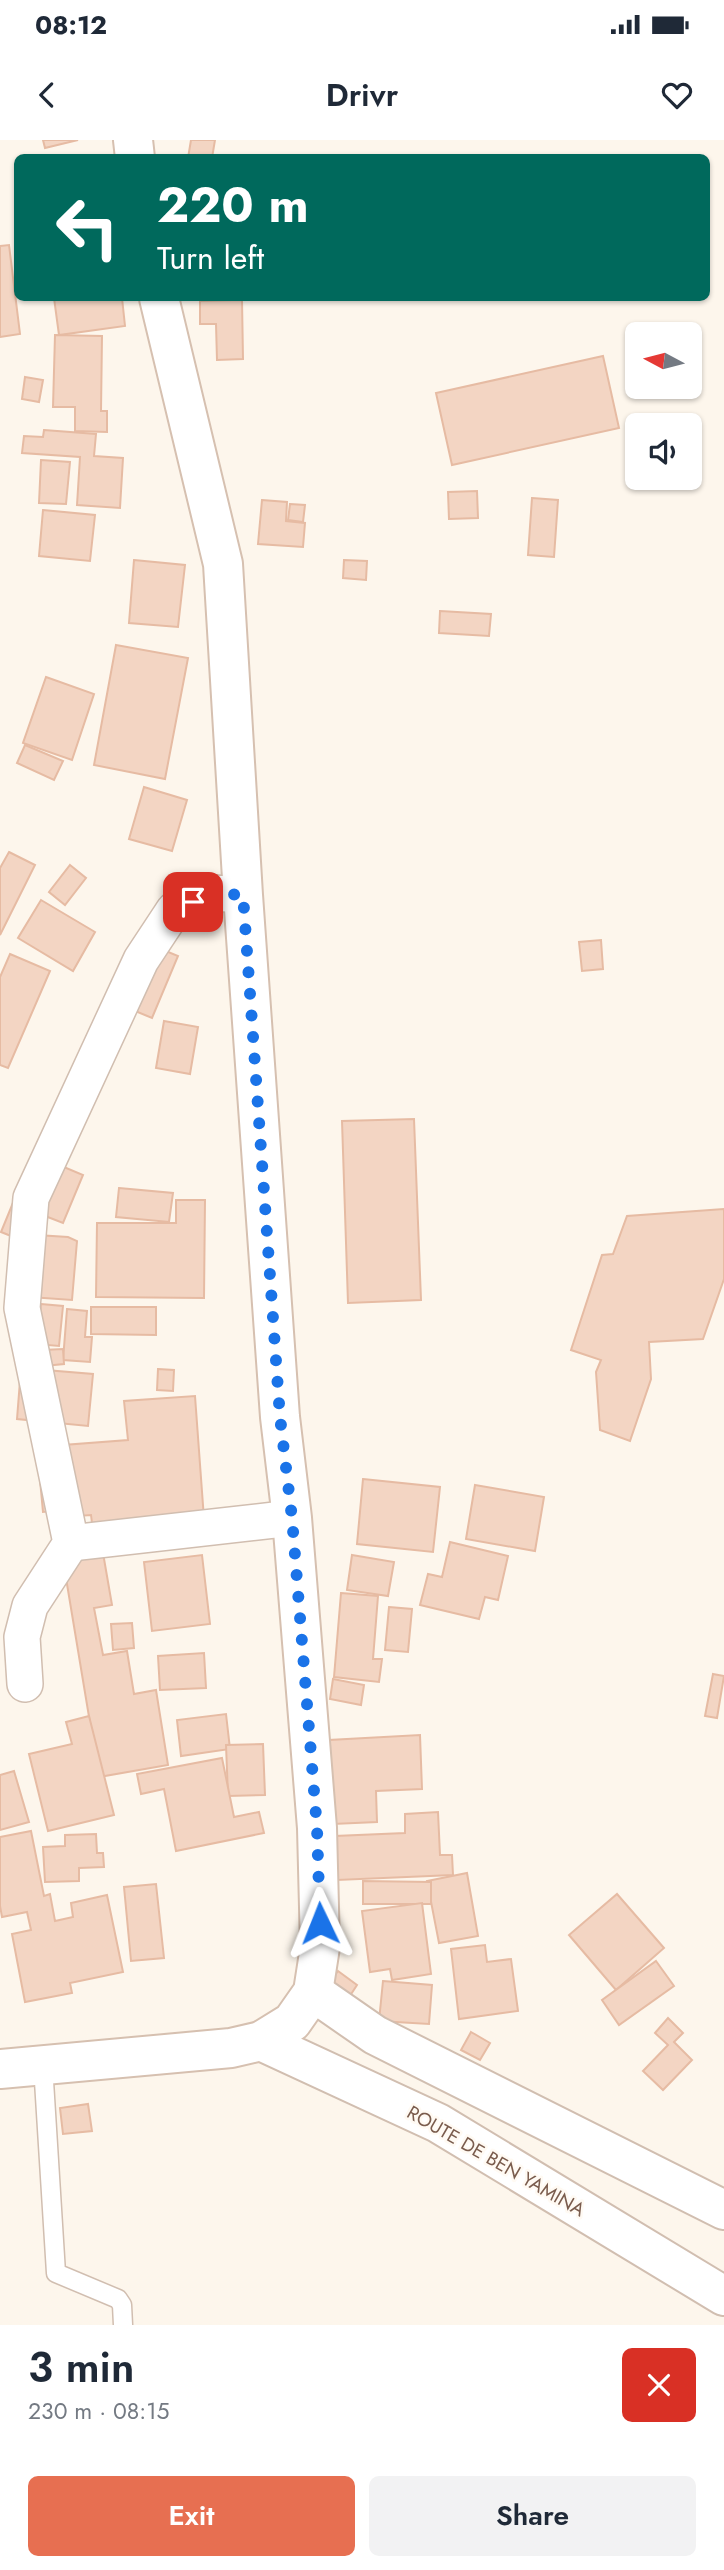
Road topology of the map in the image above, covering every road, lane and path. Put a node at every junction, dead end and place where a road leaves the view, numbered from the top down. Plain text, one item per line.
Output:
1 (160, 301) edge
2 (243, 895) junction
3 (292, 1518) junction
4 (71, 1543) junction
5 (25, 1684) dead end
6 (313, 1992) junction
7 (261, 2041) junction
8 (43, 2066) junction
9 (0, 2069) edge
10 (724, 2210) edge
11 (724, 2297) edge
12 (123, 2325) edge

1 - 2 main road
2 - 3 main road
2 - 4 street
3 - 4 street
3 - 6 main road
4 - 5 street
6 - 7 main road
6 - 10 main road
7 - 8 main road
7 - 11 main road, ROUTE DE BEN YAMINA
8 - 9 main road
8 - 12 lane

